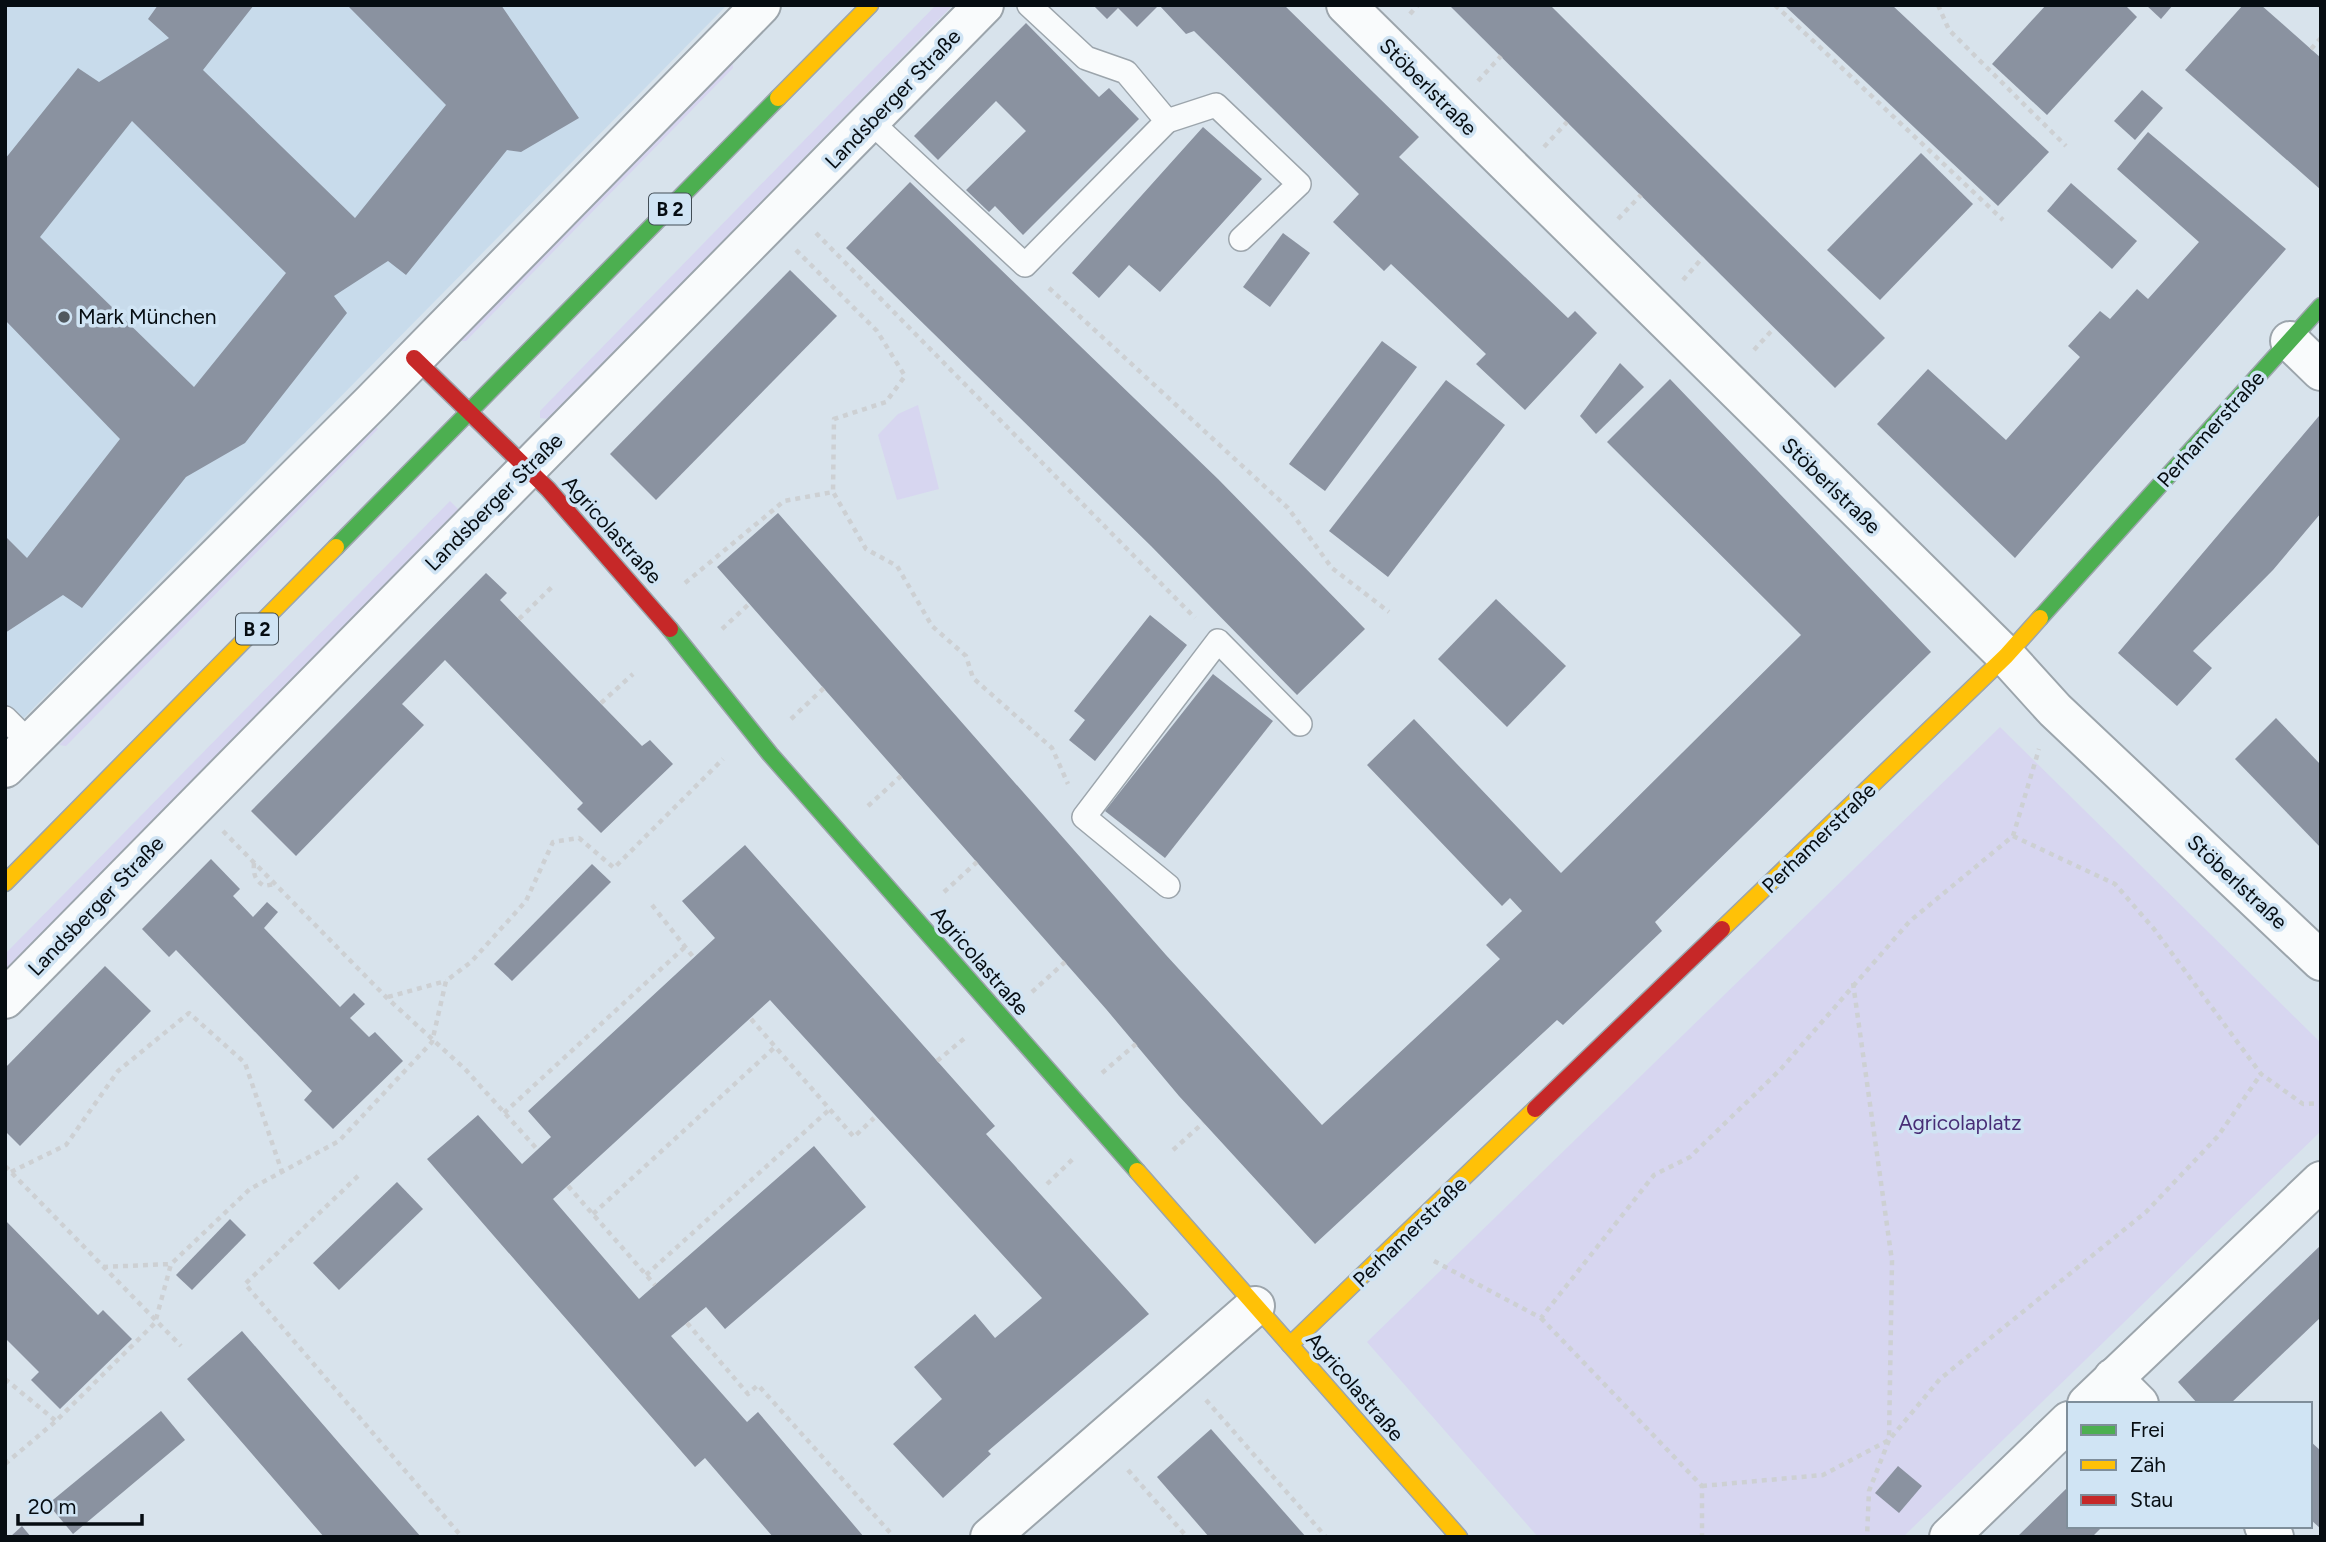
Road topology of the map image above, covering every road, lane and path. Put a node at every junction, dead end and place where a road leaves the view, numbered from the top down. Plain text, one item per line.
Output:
1 (761, 5) edge
2 (870, 5) edge
3 (984, 5) edge
4 (1029, 5) edge
5 (1346, 5) edge
6 (1775, 5) edge
7 (1938, 5) edge
8 (2321, 38) edge
9 (2311, 49) dead end
10 (1501, 56) dead end
11 (1484, 75) dead end
12 (1167, 121) junction
13 (871, 122) junction
14 (1567, 122) dead end
15 (1548, 142) dead end
16 (2066, 146) dead end
17 (1640, 195) dead end
18 (780, 215) junction
19 (1621, 216) dead end
20 (2003, 220) dead end
21 (1241, 239) dead end
22 (1703, 257) dead end
23 (1025, 265) junction
24 (1685, 278) dead end
25 (2321, 306) edge
26 (1774, 328) dead end
27 (2290, 341) junction
28 (1756, 348) dead end
29 (414, 358) junction
30 (2321, 370) edge
31 (471, 413) junction
32 (529, 468) junction
33 (833, 492) junction
34 (552, 587) dead end
35 (653, 608) junction
36 (1389, 612) dead end
37 (519, 619) dead end
38 (1218, 641) junction
39 (2007, 656) junction
40 (633, 674) dead end
41 (601, 703) dead end
42 (2055, 709) junction
43 (1300, 724) dead end
44 (751, 730) junction
45 (14, 743) edge
46 (196, 803) junction
47 (1084, 817) junction
48 (2013, 836) junction
49 (254, 863) junction
50 (5, 883) edge
51 (275, 884) junction
52 (1168, 886) dead end
53 (652, 905) dead end
54 (686, 946) junction
55 (694, 958) dead end
56 (2321, 961) edge
57 (446, 981) junction
58 (1853, 983) junction
59 (387, 998) junction
60 (5, 999) edge
61 (751, 1019) dead end
62 (432, 1042) junction
63 (775, 1047) junction
64 (2261, 1074) junction
65 (2321, 1103) edge
66 (830, 1109) junction
67 (504, 1113) junction
68 (874, 1118) dead end
69 (537, 1149) dead end
70 (5, 1166) edge
71 (11, 1172) junction
72 (282, 1172) junction
73 (358, 1176) dead end
74 (2321, 1181) edge
75 (568, 1186) dead end
76 (593, 1214) junction
77 (1434, 1261) dead end
78 (170, 1264) junction
79 (103, 1267) junction
80 (646, 1275) junction
81 (655, 1285) dead end
82 (1255, 1306) junction
83 (1541, 1318) junction
84 (155, 1323) junction
85 (687, 1323) dead end
86 (1290, 1345) junction
87 (181, 1346) dead end
88 (5, 1379) edge
89 (2113, 1395) edge
90 (1205, 1399) dead end
91 (56, 1421) junction
92 (2067, 1424) edge
93 (1889, 1440) junction
94 (5, 1464) edge
95 (1127, 1469) dead end
96 (1702, 1486) junction
97 (462, 1537) edge
98 (894, 1537) edge
99 (990, 1537) edge
100 (1187, 1537) edge
101 (1326, 1537) edge
102 (1459, 1537) edge
103 (1702, 1537) edge
104 (1867, 1537) edge
105 (1949, 1537) edge

1 - 29 street
2 - 31 street, B 2
3 - 13 street, Landsberger Straße
4 - 12 lane
5 - 39 street, Stöberlstraße
6 - 20 path
7 - 16 path
8 - 9 path
10 - 11 path
12 - 21 lane
12 - 23 lane
13 - 18 street, Landsberger Straße
13 - 23 lane
14 - 15 path
17 - 19 path
18 - 32 street, Landsberger Straße
18 - 33 path
18 - 38 path
22 - 24 path
23 - 36 path
25 - 27 street, Perhamerstraße
26 - 28 path
27 - 30 street
27 - 39 street, Perhamerstraße
29 - 31 street
29 - 45 street
31 - 32 street, Agricolastraße
31 - 50 street, B 2
32 - 35 street, Agricolastraße
32 - 46 street, Landsberger Straße
33 - 35 path
33 - 47 path
34 - 37 path
35 - 44 street, Agricolastraße
38 - 43 lane
38 - 47 lane
39 - 42 street, Stöberlstraße
39 - 86 street, Perhamerstraße
40 - 41 path
42 - 48 path
42 - 56 street, Stöberlstraße
44 - 57 path
44 - 82 street, Agricolastraße
46 - 49 path
46 - 60 street, Landsberger Straße
47 - 52 lane
48 - 58 path
48 - 64 path
49 - 51 path
49 - 51 path
51 - 59 path
53 - 54 path
54 - 55 path
54 - 67 path
57 - 59 path
57 - 62 path
58 - 83 path
58 - 93 path
59 - 62 path
61 - 63 path
62 - 67 path
62 - 72 path
63 - 66 path
63 - 76 path
64 - 65 path
64 - 93 path
66 - 68 path
66 - 80 path
67 - 69 path
70 - 71 path
71 - 72 path
71 - 79 path
72 - 78 path
73 - 97 path
74 - 89 street
75 - 76 path
76 - 80 path
77 - 83 path
78 - 79 path
78 - 84 path
79 - 84 path
80 - 81 path
82 - 86 street, Agricolastraße
82 - 99 street
83 - 96 path
84 - 87 path
84 - 91 path
85 - 98 path
86 - 102 street, Agricolastraße
88 - 91 path
90 - 101 path
91 - 94 path
92 - 105 street
93 - 96 path
93 - 104 path
95 - 100 path
96 - 103 path

